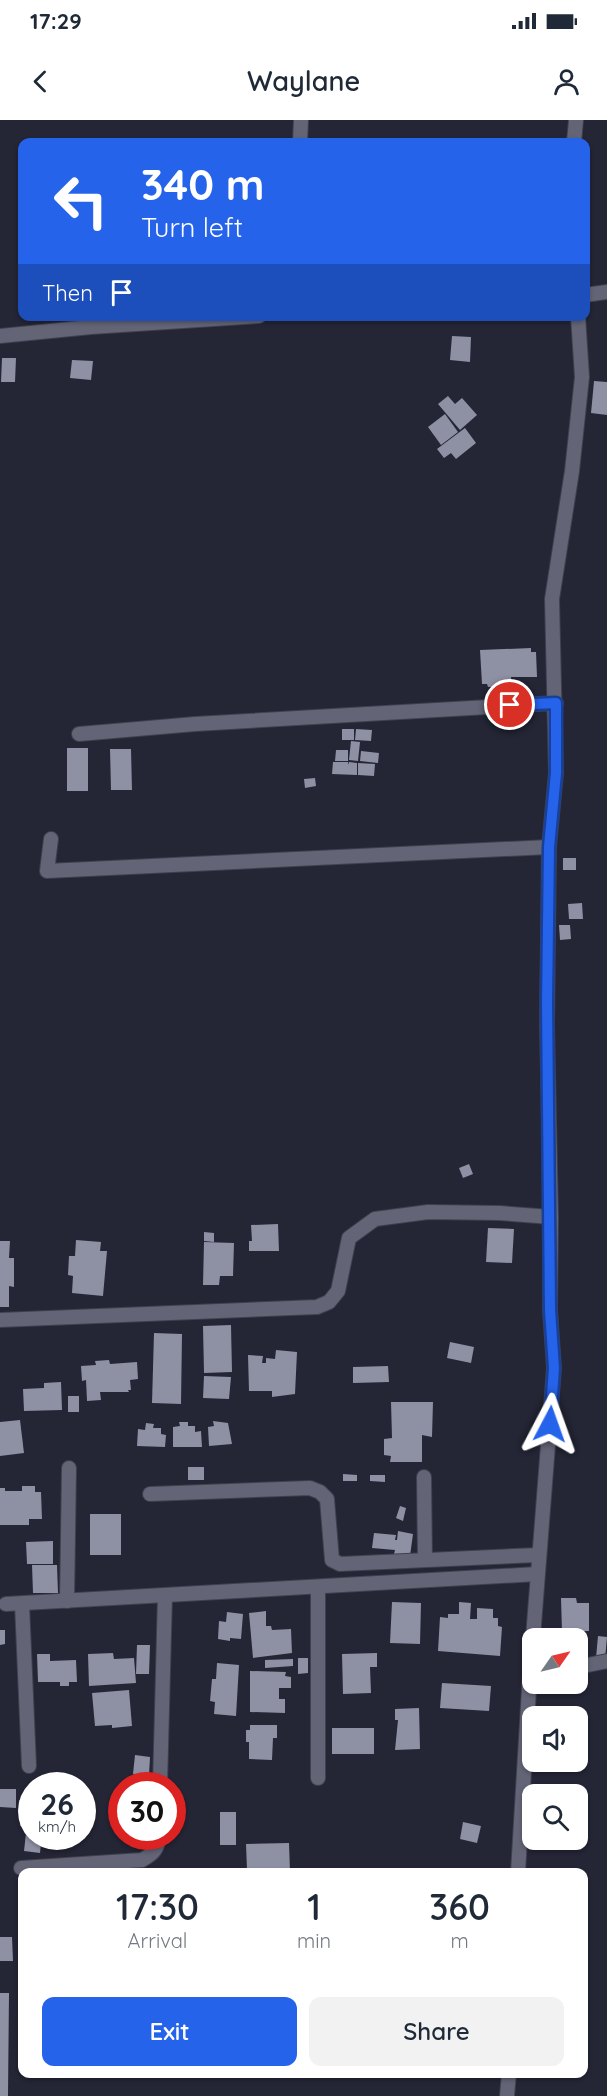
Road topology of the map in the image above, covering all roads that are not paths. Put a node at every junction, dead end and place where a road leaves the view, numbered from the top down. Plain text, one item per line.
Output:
1 (301, 120) edge
2 (576, 120) edge
3 (300, 138) edge
4 (574, 138) edge
5 (607, 292) edge
6 (590, 294) edge
7 (183, 321) edge
8 (578, 321) edge
9 (0, 336) edge
10 (556, 703) junction
11 (79, 734) dead end
12 (51, 839) dead end
13 (549, 847) junction
14 (551, 1216) junction
15 (0, 1320) edge
16 (69, 1468) dead end
17 (424, 1477) dead end
18 (150, 1494) dead end
19 (538, 1555) junction
20 (426, 1560) junction
21 (537, 1574) junction
22 (318, 1587) junction
23 (165, 1595) junction
24 (67, 1601) junction
25 (6, 1604) dead end
26 (22, 1604) junction
27 (536, 1628) edge
28 (607, 1661) edge
29 (588, 1665) edge
30 (534, 1694) edge
31 (29, 1766) dead end
32 (160, 1772) edge
33 (318, 1778) dead end
34 (155, 1850) edge
35 (21, 1868) dead end
36 (518, 1868) edge
37 (509, 2078) edge
38 (507, 2096) edge

1 - 3 street
2 - 4 street
5 - 6 street
7 - 9 street
8 - 10 street
10 - 11 street
10 - 13 street
12 - 13 street
13 - 14 street
14 - 15 street
14 - 19 street
16 - 24 street
17 - 20 street
18 - 20 street
19 - 20 street
19 - 21 street
21 - 22 street
21 - 27 street
22 - 23 street
22 - 33 street
23 - 24 street
23 - 32 street
24 - 26 street
25 - 26 street
26 - 31 street
28 - 29 street
30 - 36 street
34 - 35 street
37 - 38 street

